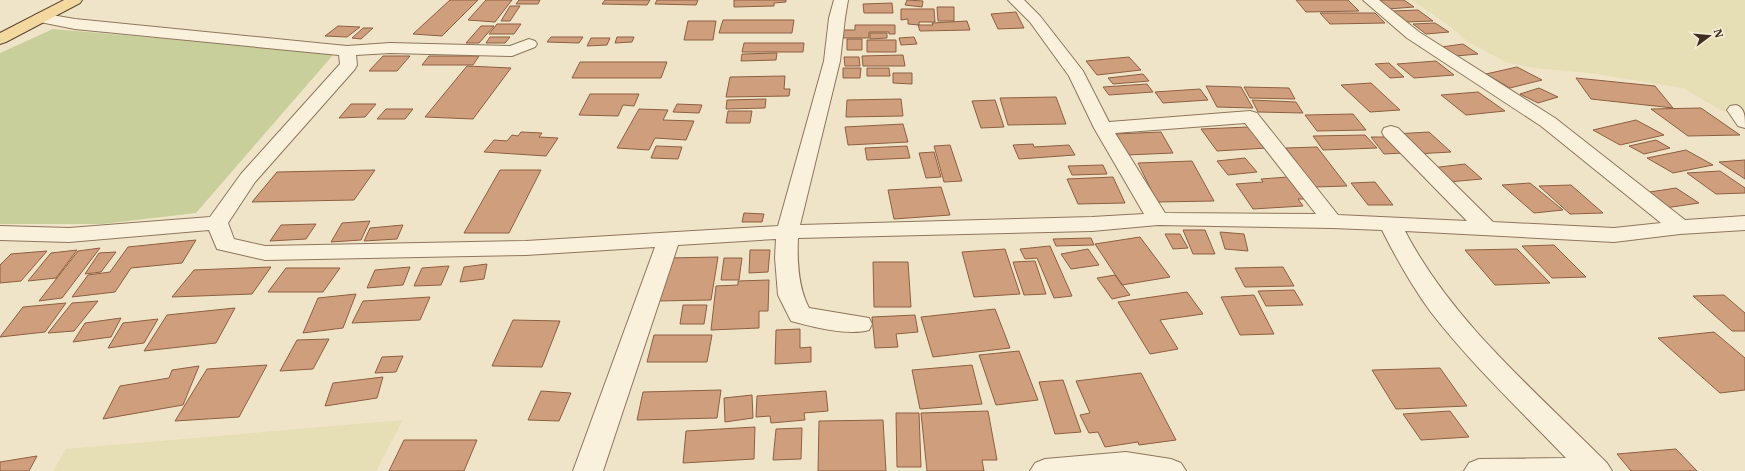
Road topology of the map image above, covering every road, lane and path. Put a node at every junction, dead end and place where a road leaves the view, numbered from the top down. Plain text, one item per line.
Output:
1 (75, 0) edge
2 (841, 0) edge
3 (1015, 0) edge
4 (1370, 0) edge
5 (43, 9) edge
6 (0, 23) edge
7 (0, 39) edge
8 (529, 44) dead end
9 (347, 51) junction
10 (1103, 128) junction
11 (1390, 132) dead end
12 (1158, 219) junction
13 (1332, 221) junction
14 (217, 223) junction
15 (1745, 223) edge
16 (1390, 224) junction
17 (1485, 227) junction
18 (1680, 227) junction
19 (787, 232) junction
20 (0, 233) edge
21 (669, 240) junction
22 (860, 324) dead end
23 (1596, 470) edge
24 (588, 471) edge
25 (1044, 471) edge
26 (1172, 471) edge
27 (1479, 471) edge

1 - 5 main road
2 - 19 street
3 - 10 street
4 - 18 street
5 - 6 main road
5 - 7 main road
5 - 9 street
8 - 9 street
9 - 14 street
10 - 12 street
10 - 13 street
11 - 17 street
12 - 13 street
12 - 19 street
13 - 16 street
14 - 20 street
14 - 21 street
15 - 18 street
16 - 17 street
16 - 23 street
17 - 18 street
19 - 21 street
19 - 22 street
21 - 24 street
23 - 27 street
25 - 26 street

